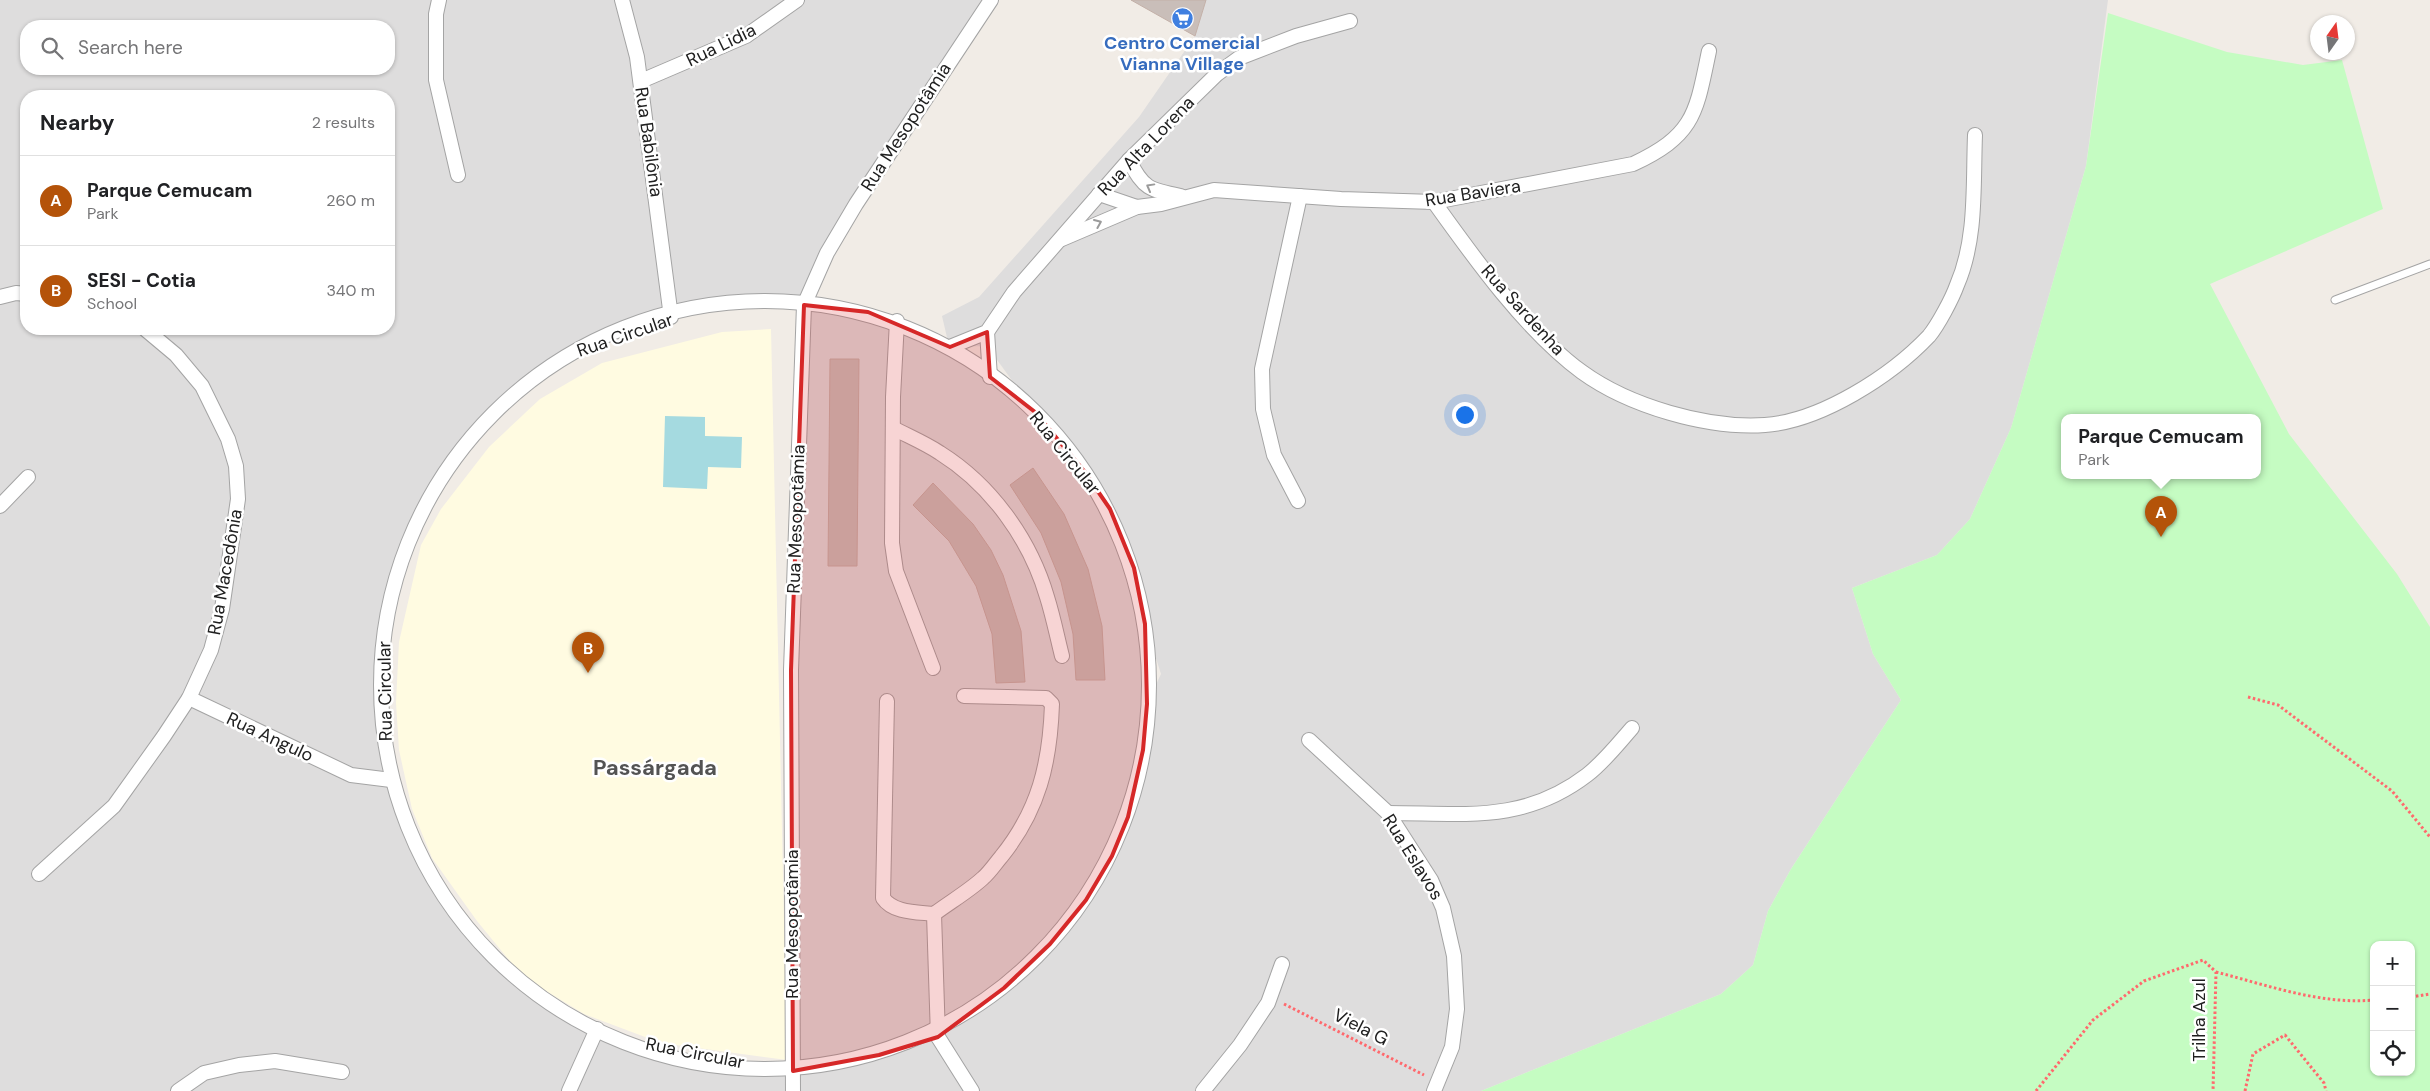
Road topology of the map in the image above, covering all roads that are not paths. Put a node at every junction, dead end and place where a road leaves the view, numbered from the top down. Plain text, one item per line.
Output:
1 (439, 0) edge
2 (622, 0) edge
3 (797, 0) edge
4 (991, 0) edge
5 (1350, 21) dead end
6 (1709, 51) dead end
7 (641, 81) junction
8 (1975, 135) dead end
9 (1129, 160) junction
10 (458, 175) dead end
11 (1099, 194) junction
12 (1184, 196) junction
13 (1300, 196) junction
14 (1434, 202) junction
15 (1137, 207) junction
16 (1058, 240) junction
17 (2430, 264) edge
18 (20, 293) edge
19 (0, 297) edge
20 (2335, 300) dead end
21 (804, 305) junction
22 (671, 317) junction
23 (897, 321) junction
24 (987, 332) junction
25 (152, 335) edge
26 (950, 347) junction
27 (990, 377) junction
28 (893, 428) junction
29 (28, 477) dead end
30 (1298, 501) dead end
31 (0, 506) edge
32 (1062, 656) dead end
33 (933, 668) dead end
34 (964, 696) dead end
35 (189, 698) junction
36 (887, 701) dead end
37 (1632, 728) dead end
38 (1309, 740) dead end
39 (391, 780) junction
40 (1388, 813) junction
41 (39, 874) dead end
42 (934, 914) junction
43 (1282, 964) dead end
44 (597, 1029) junction
45 (938, 1037) junction
46 (793, 1071) junction
47 (342, 1072) dead end
48 (1437, 1087) edge
49 (178, 1091) edge
50 (569, 1091) edge
51 (793, 1091) edge
52 (972, 1091) edge
53 (1203, 1091) edge

1 - 10 street
2 - 7 street, Rua Babilônia
3 - 7 street, Rua Lidia
4 - 21 street, Rua Mesopotâmia
5 - 9 street, Rua Alta Lorena
6 - 14 street, Rua Baviera
7 - 22 street, Rua Babilônia
8 - 14 street, Rua Sardenha
9 - 11 street, Rua Alta Lorena
12 -> 9 street
11 - 15 street, Rua Baviera
11 - 16 street, Rua Alta Lorena
12 - 13 street, Rua Baviera
12 - 15 street, Rua Baviera
13 - 14 street, Rua Baviera
13 - 30 street
16 -> 15 street, Rua Baviera
16 - 24 street, Rua Alta Lorena
17 - 20 lane
18 - 19 street
21 - 22 street, Rua Circular
21 - 23 street, Rua Circular
21 - 46 street, Rua Mesopotâmia
22 - 39 street, Rua Circular
23 - 26 street, Rua Circular
23 - 28 street
24 - 26 street
24 - 27 street
25 - 35 street, Rua Macedônia
26 - 27 street, Rua Circular
27 - 45 street, Rua Circular
28 - 32 street
28 - 33 street
29 - 31 street
34 - 42 street
35 - 39 street, Rua Angulo
35 - 41 street, Rua Macedônia
36 - 42 street
37 - 40 street
38 - 40 street, Rua Eslavos
39 - 44 street, Rua Circular
40 - 48 street, Rua Eslavos
42 - 45 street
43 - 53 street
44 - 46 street, Rua Circular
44 - 50 street
45 - 46 street, Rua Circular
45 - 52 street
46 - 51 street, Rua Mesopotâmia
47 - 49 street

